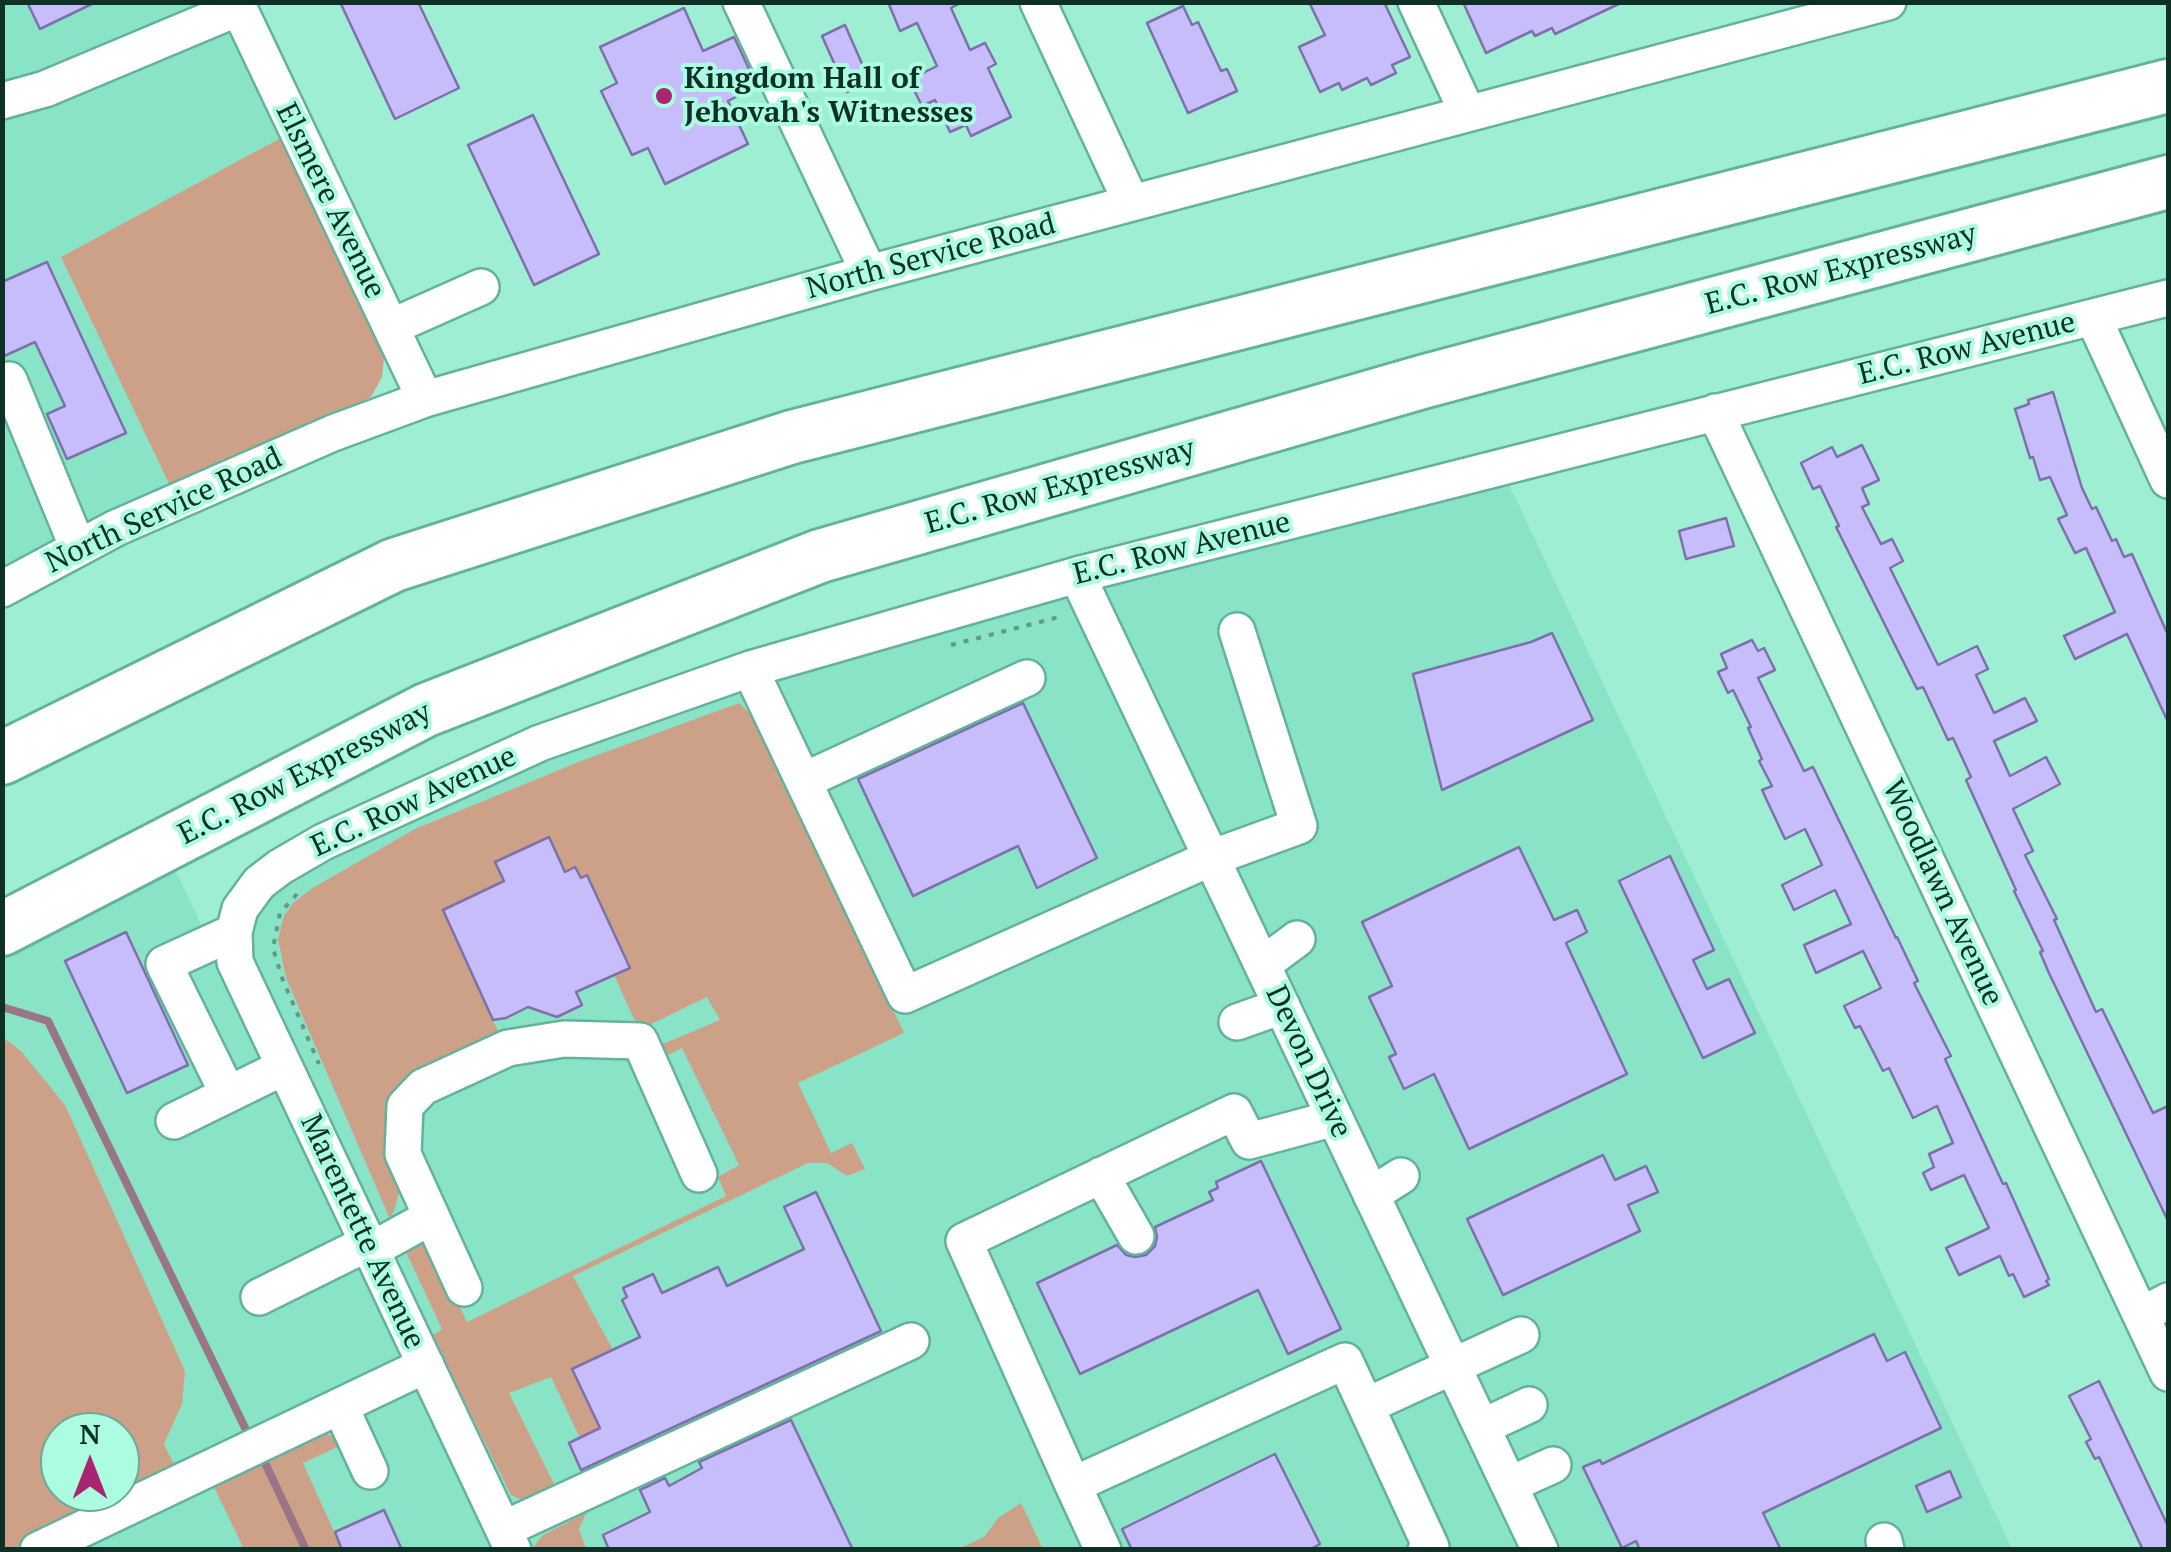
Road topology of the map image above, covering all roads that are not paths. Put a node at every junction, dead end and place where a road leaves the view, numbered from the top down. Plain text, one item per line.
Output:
1 (741, 2) edge
2 (1038, 2) edge
3 (1416, 2) edge
4 (1888, 2) edge
5 (237, 6) edge
6 (2168, 86) edge
7 (2, 101) edge
8 (1467, 112) junction
9 (2168, 182) edge
10 (1130, 202) junction
11 (869, 273) junction
12 (481, 287) dead end
13 (2168, 298) edge
14 (2093, 317) junction
15 (391, 328) junction
16 (9, 380) dead end
17 (425, 399) junction
18 (1715, 412) junction
19 (2168, 480) edge
20 (78, 548) junction
21 (394, 565) junction
22 (1077, 575) junction
23 (2, 589) edge
24 (1237, 632) dead end
25 (750, 669) junction
26 (1027, 678) dead end
27 (2, 736) edge
28 (2, 758) edge
29 (804, 781) junction
30 (1212, 858) junction
31 (236, 920) junction
32 (2, 929) edge
33 (1297, 940) dead end
34 (1262, 964) junction
35 (1282, 1006) junction
36 (1237, 1022) dead end
37 (284, 1067) junction
38 (228, 1094) junction
39 (1335, 1118) junction
40 (174, 1121) dead end
41 (699, 1174) dead end
42 (1102, 1175) junction
43 (431, 1217) junction
44 (1136, 1236) dead end
45 (369, 1246) junction
46 (464, 1288) dead end
47 (260, 1297) dead end
48 (2155, 1308) edge
49 (1521, 1335) dead end
50 (911, 1340) dead end
51 (426, 1365) junction
52 (1453, 1366) junction
53 (2168, 1373) edge
54 (1529, 1405) dead end
55 (340, 1406) junction
56 (1366, 1406) junction
57 (1482, 1427) junction
58 (1554, 1465) dead end
59 (370, 1470) dead end
60 (1073, 1485) junction
61 (1509, 1485) junction
62 (500, 1541) edge
63 (38, 1550) edge
64 (1103, 1550) edge
65 (1426, 1550) edge
66 (1540, 1550) edge

1 - 11 street
2 - 10 street
3 - 8 street
4 - 8 street, North Service Road
5 - 7 street
5 - 15 street, Elsmere Avenue
6 - 21 highway
8 - 10 street, North Service Road
9 - 32 highway, E.C. Row Expressway
10 - 11 street, North Service Road
11 - 17 street, North Service Road
12 - 15 street
13 - 14 street, E.C. Row Avenue
14 - 18 street, E.C. Row Avenue
14 - 19 street
15 - 17 street, Elsmere Avenue
16 - 20 street
17 - 20 street, North Service Road
18 - 22 street, E.C. Row Avenue
18 - 48 street, Woodlawn Avenue
20 - 23 street, North Service Road
21 - 27 highway
21 - 28 highway
22 - 25 street, E.C. Row Avenue
22 - 30 street, Devon Drive
24 - 30 street
25 - 29 street
25 - 31 street, E.C. Row Avenue
26 - 29 street
29 - 30 street
30 - 34 street, Devon Drive
31 - 37 street, Marentette Avenue
31 - 38 street
33 - 34 street
34 - 35 street, Devon Drive
35 - 36 street
35 - 39 street, Devon Drive
37 - 38 street
37 - 45 street, Marentette Avenue
38 - 40 street
39 - 42 street
39 - 52 street, Devon Drive
41 - 43 street
42 - 44 street
42 - 60 street
43 - 45 street
43 - 46 street
45 - 47 street
45 - 51 street, Marentette Avenue
48 - 53 street, Woodlawn Avenue
49 - 52 street
50 - 62 street
51 - 55 street
51 - 62 street, Marentette Avenue
52 - 56 street
52 - 57 street, Devon Drive
54 - 57 street
55 - 59 street
55 - 63 street
56 - 60 street
56 - 65 street
57 - 61 street, Devon Drive
58 - 61 street
60 - 64 street
61 - 66 street, Devon Drive

